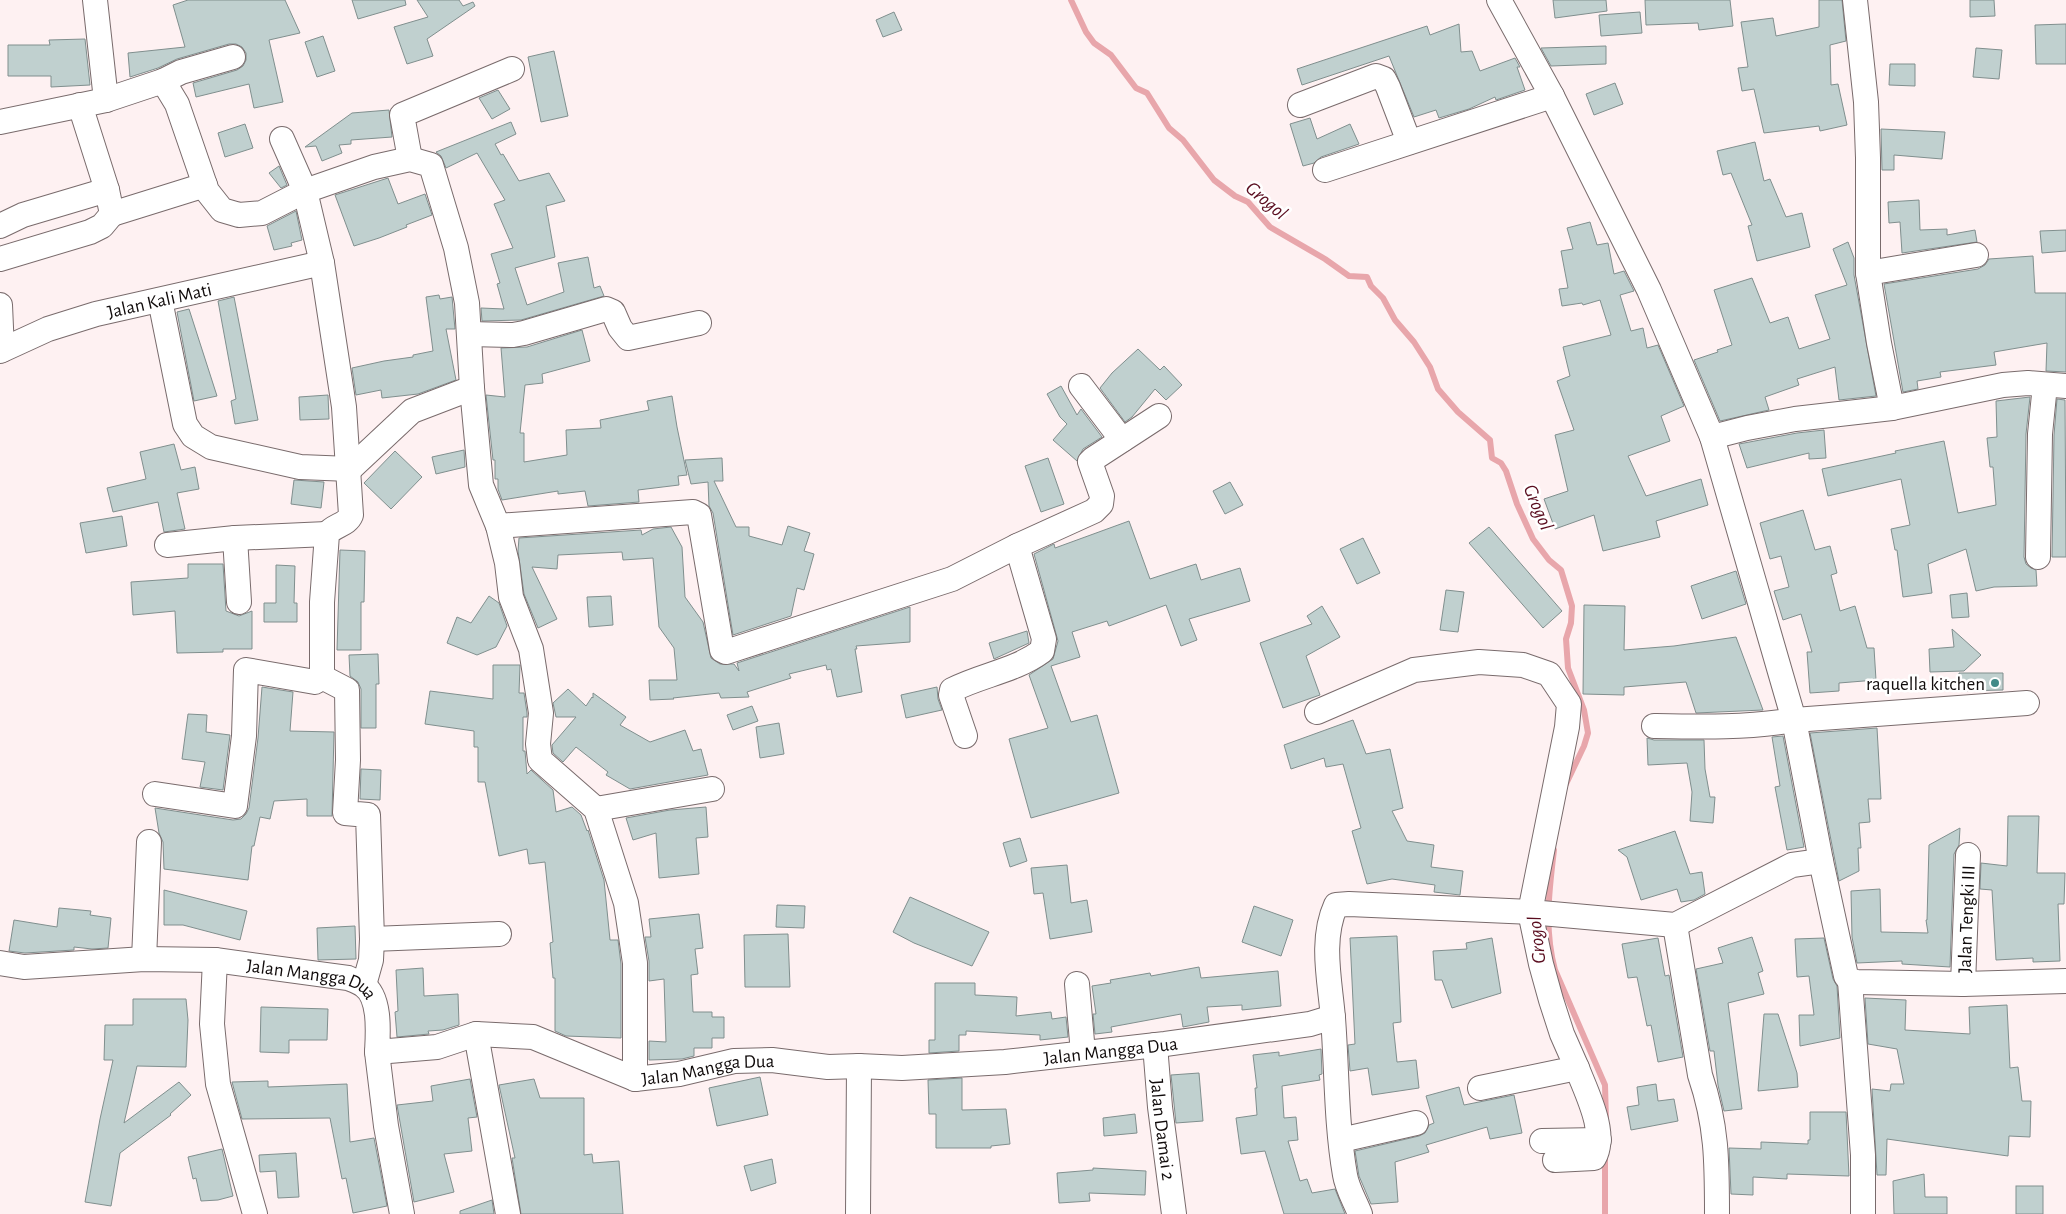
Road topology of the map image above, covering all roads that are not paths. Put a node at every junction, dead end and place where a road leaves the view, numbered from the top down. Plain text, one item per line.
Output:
1 (95, 0) edge
2 (1499, 0) edge
3 (1855, 0) edge
4 (233, 57) dead end
5 (512, 69) dead end
6 (163, 81) junction
7 (1552, 96) junction
8 (106, 100) junction
9 (80, 105) junction
10 (1300, 105) dead end
11 (0, 122) edge
12 (282, 139) dead end
13 (1409, 142) junction
14 (410, 159) junction
15 (1325, 170) dead end
16 (205, 185) junction
17 (107, 190) junction
18 (305, 192) junction
19 (112, 214) junction
20 (0, 226) edge
21 (1976, 255) dead end
22 (0, 259) edge
23 (322, 263) junction
24 (1868, 273) junction
25 (160, 300) junction
26 (0, 305) edge
27 (699, 323) dead end
28 (469, 334) junction
29 (1, 350) edge
30 (2056, 385) edge
31 (1081, 386) dead end
32 (472, 388) junction
33 (1892, 408) junction
34 (1159, 416) dead end
35 (1712, 437) junction
36 (1122, 440) junction
37 (350, 469) junction
38 (498, 526) junction
39 (327, 534) junction
40 (236, 538) junction
41 (167, 545) dead end
42 (1017, 546) junction
43 (2038, 557) dead end
44 (239, 602) dead end
45 (322, 677) junction
46 (2027, 703) dead end
47 (1317, 712) dead end
48 (1794, 720) junction
49 (1654, 726) dead end
50 (965, 736) dead end
51 (712, 788) dead end
52 (155, 794) dead end
53 (596, 809) junction
54 (150, 842) dead end
55 (1968, 855) dead end
56 (1821, 862) junction
57 (1545, 914) junction
58 (1675, 925) junction
59 (499, 934) dead end
60 (372, 939) junction
61 (144, 959) junction
62 (216, 960) junction
63 (0, 963) edge
64 (1850, 981) junction
65 (2066, 981) edge
66 (1077, 984) dead end
67 (1963, 984) junction
68 (364, 985) junction
69 (1333, 1017) junction
70 (476, 1034) junction
71 (1155, 1045) junction
72 (377, 1052) junction
73 (1083, 1053) junction
74 (859, 1066) junction
75 (1577, 1068) junction
76 (635, 1079) junction
77 (1480, 1088) dead end
78 (1416, 1123) dead end
79 (1340, 1131) junction
80 (1599, 1140) junction
81 (1542, 1141) dead end
82 (1555, 1160) dead end
83 (255, 1214) edge
84 (402, 1214) edge
85 (508, 1214) edge
86 (858, 1214) edge
87 (1174, 1214) edge
88 (1360, 1214) edge
89 (1717, 1214) edge
90 (1863, 1214) edge

1 - 8 street
2 - 7 street
3 - 24 street
4 - 6 street
5 - 14 street
6 - 8 street
6 - 16 street
7 - 13 street
7 - 35 street
8 - 9 street
9 - 11 street
9 - 17 street
10 - 13 street
12 - 18 street
13 - 15 street
14 - 18 street
14 - 28 street
16 - 18 street
16 - 19 street
17 - 19 street
17 - 20 street
18 - 23 street
19 - 22 street
21 - 24 street
23 - 25 street, Jalan Kali Mati
23 - 37 street
24 - 33 street
25 - 29 street, Jalan Kali Mati
25 - 37 street
26 - 29 street
27 - 28 street
28 - 32 street
30 - 33 street
30 - 43 street
31 - 36 street
32 - 37 street
32 - 38 street
33 - 35 street
34 - 36 street
35 - 48 street
36 - 42 street
37 - 39 street
38 - 42 street
38 - 53 street
39 - 40 street
39 - 45 street
40 - 41 street
40 - 44 street
42 - 50 street
45 - 52 street
45 - 60 street
46 - 48 street
47 - 57 street
48 - 49 street
48 - 56 street
51 - 53 street
53 - 76 street
54 - 61 street
55 - 67 street, Jalan Tengki III
56 - 58 street
56 - 64 street
57 - 58 street
57 - 69 street
57 - 75 street
58 - 89 street
59 - 60 street
60 - 68 street
61 - 62 street, Jalan Mangga Dua
61 - 63 street, Jalan Mangga Dua
62 - 68 street, Jalan Mangga Dua
62 - 83 street
64 - 67 street
64 - 90 street
65 - 67 street
66 - 73 street
68 - 72 street, Jalan Mangga Dua
69 - 71 street, Jalan Mangga Dua
69 - 79 street
70 - 72 street, Jalan Mangga Dua
70 - 76 street, Jalan Mangga Dua
70 - 85 street
71 - 73 street, Jalan Mangga Dua
71 - 87 street, Jalan Damai 2
72 - 84 street
73 - 74 street, Jalan Mangga Dua
74 - 76 street, Jalan Mangga Dua
74 - 86 street
75 - 77 street
75 - 80 street
78 - 79 street
79 - 88 street
80 - 81 street
80 - 82 street

